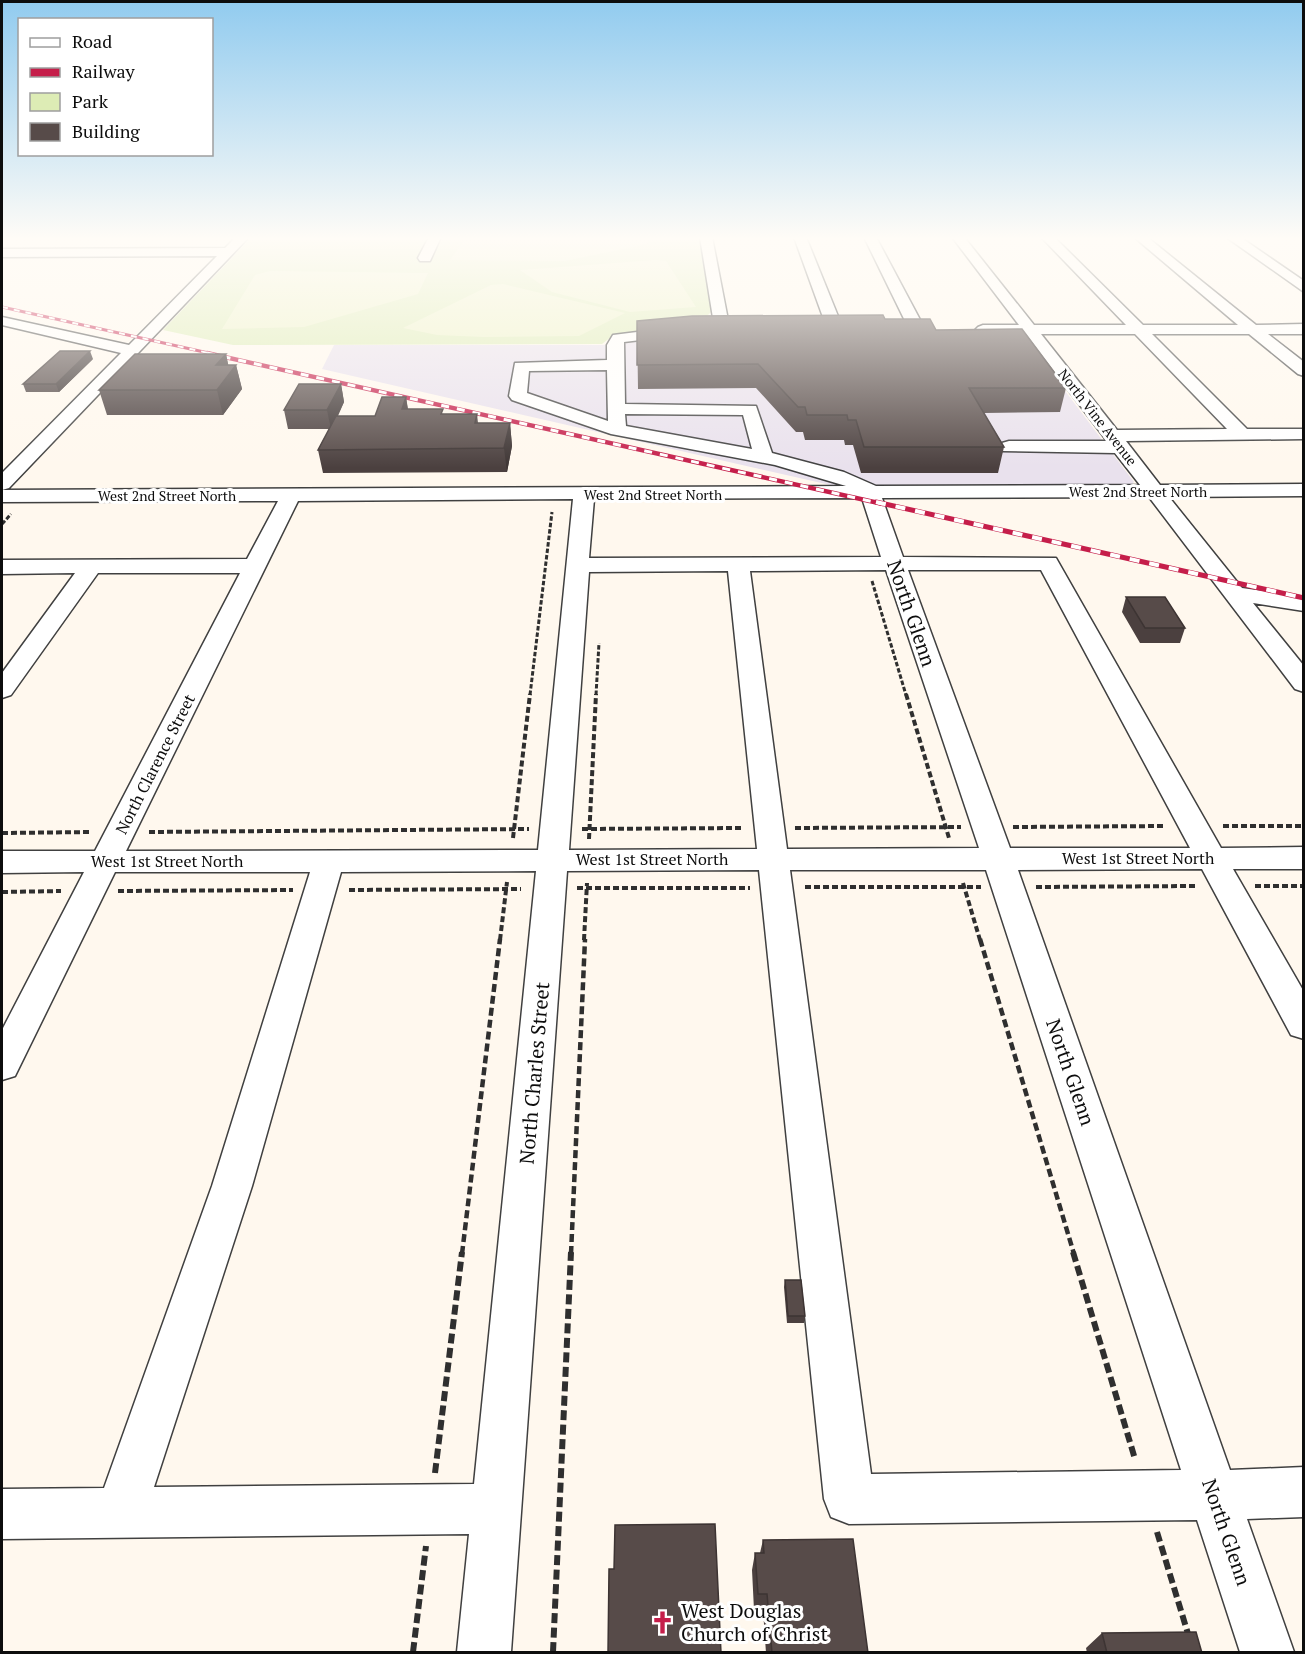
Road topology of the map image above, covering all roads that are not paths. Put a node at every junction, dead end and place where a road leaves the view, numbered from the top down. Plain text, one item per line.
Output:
1 (169, 314) edge
2 (720, 314) edge
3 (830, 314) edge
4 (914, 314) edge
5 (1019, 314) edge
6 (1124, 314) edge
7 (1235, 314) edge
8 (2, 321) edge
9 (1253, 329) junction
10 (1304, 329) edge
11 (964, 330) edge
12 (1031, 330) junction
13 (1140, 330) junction
14 (697, 331) junction
15 (732, 331) edge
16 (836, 331) edge
17 (895, 331) edge
18 (133, 351) junction
19 (616, 366) junction
20 (1304, 371) edge
21 (519, 384) junction
22 (541, 384) dead end
23 (595, 384) dead end
24 (616, 385) junction
25 (617, 421) junction
26 (1304, 434) edge
27 (1243, 435) junction
28 (1117, 441) junction
29 (1010, 447) dead end
30 (764, 457) junction
31 (2, 484) edge
32 (1155, 490) junction
33 (1301, 492) edge
34 (875, 493) junction
35 (291, 495) junction
36 (2, 496) edge
37 (569, 500) junction
38 (881, 563) junction
39 (738, 564) junction
40 (578, 565) junction
41 (255, 566) junction
42 (2, 567) edge
43 (91, 567) junction
44 (1235, 595) junction
45 (1304, 604) edge
46 (1304, 684) edge
47 (2, 690) edge
48 (1002, 842) junction
49 (1211, 858) junction
50 (1304, 858) edge
51 (774, 859) junction
52 (329, 860) junction
53 (552, 860) junction
54 (105, 861) junction
55 (2, 862) edge
56 (1304, 1025) edge
57 (2, 1065) edge
58 (1304, 1492) edge
59 (1214, 1496) junction
60 (496, 1509) junction
61 (120, 1513) junction
62 (2, 1514) edge
63 (484, 1653) edge
64 (1267, 1653) edge

1 - 18 street
2 - 14 street
3 - 16 street
4 - 17 street
5 - 12 street, North Vine Avenue
6 - 13 street
7 - 9 street
8 - 18 street
9 - 10 street
9 - 13 street
9 - 20 street
11 - 12 street
12 - 13 street
12 - 28 street, North Vine Avenue
13 - 27 street
14 - 15 street
14 - 19 street
18 - 31 street
19 - 21 street
19 - 24 street
21 - 22 street
21 - 25 street
23 - 24 street
24 - 25 street
25 - 30 street
25 - 30 street
26 - 27 street
27 - 28 street
28 - 29 street
28 - 32 street, North Vine Avenue
30 - 34 street
32 - 33 street, West 2nd Street North
32 - 34 street, West 2nd Street North
32 - 44 street, North Vine Avenue
34 - 37 street, West 2nd Street North
34 - 38 street, North Glenn
35 - 36 street, West 2nd Street North
35 - 37 street, West 2nd Street North
35 - 41 street, North Clarence Street
37 - 40 street, North Charles Street
38 - 39 street
38 - 48 street, North Glenn
38 - 49 street
39 - 40 street
39 - 51 street
40 - 53 street, North Charles Street
41 - 43 street
41 - 54 street, North Clarence Street
42 - 43 street
43 - 47 street
44 - 45 street
44 - 46 street, North Vine Avenue
48 - 49 street, West 1st Street North
48 - 51 street, West 1st Street North
48 - 59 street, North Glenn
49 - 50 street, West 1st Street North
49 - 56 street
51 - 53 street, West 1st Street North
51 - 59 street
52 - 53 street, West 1st Street North
52 - 54 street, West 1st Street North
52 - 61 street
53 - 60 street, North Charles Street
54 - 55 street, West 1st Street North
54 - 57 street, North Clarence Street
58 - 59 street
59 - 64 street, North Glenn
60 - 61 street
60 - 63 street, North Charles Street
61 - 62 street

